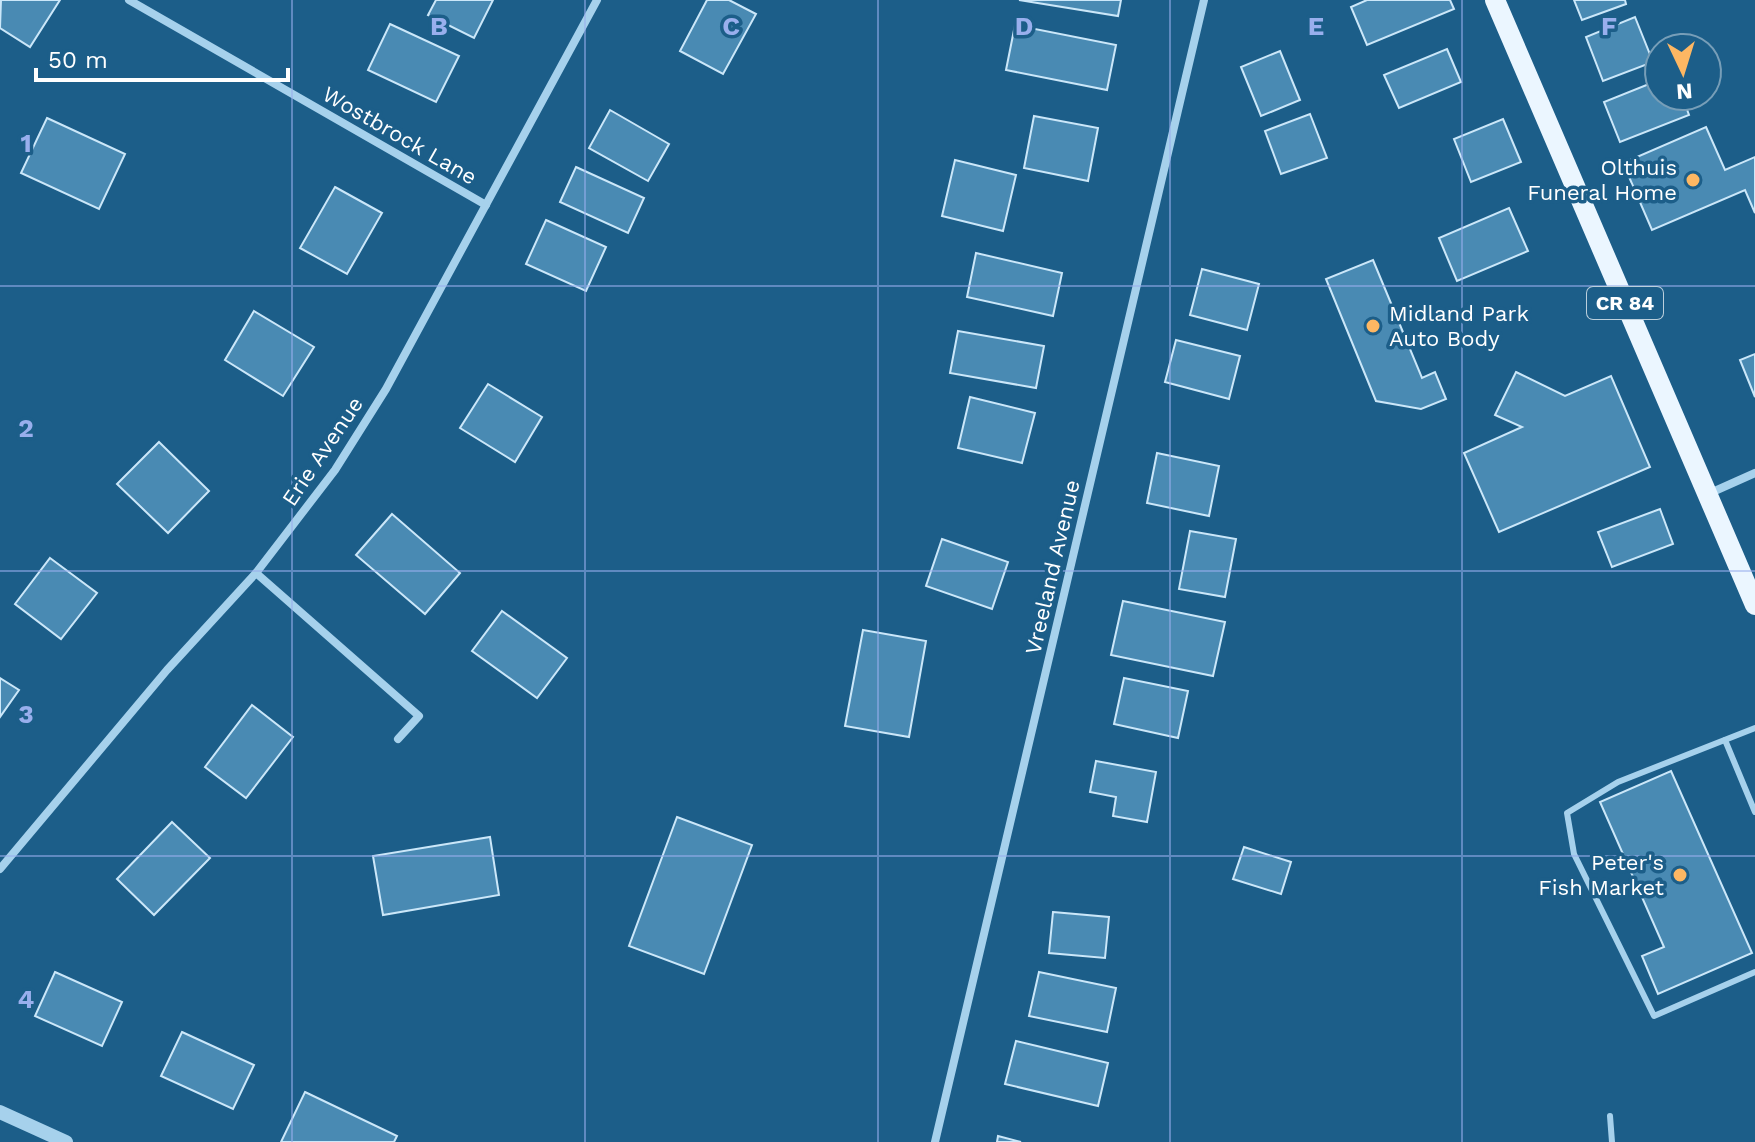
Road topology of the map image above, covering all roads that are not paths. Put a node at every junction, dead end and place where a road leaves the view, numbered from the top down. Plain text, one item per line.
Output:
1 (129, 0) edge
2 (597, 0) edge
3 (1204, 0) edge
4 (1495, 0) edge
5 (486, 205) junction
6 (1755, 473) edge
7 (1707, 494) junction
8 (256, 573) junction
9 (1755, 605) edge
10 (1755, 728) edge
11 (398, 739) dead end
12 (1725, 740) junction
13 (1755, 812) edge
14 (0, 869) edge
15 (1755, 972) edge
16 (0, 1112) edge
17 (1610, 1116) dead end
18 (66, 1142) edge
19 (935, 1142) edge
20 (1612, 1142) edge

1 - 5 street, Wostbrock Lane
2 - 5 street, Erie Avenue
3 - 19 street, Vreeland Avenue
4 - 7 main road, CR 84
5 - 8 street, Erie Avenue
6 - 7 street
7 - 9 main road, CR 84
8 - 11 street
8 - 14 street, Erie Avenue
10 - 12 lane
12 - 13 lane
12 - 15 lane
16 - 18 street
17 - 20 lane

